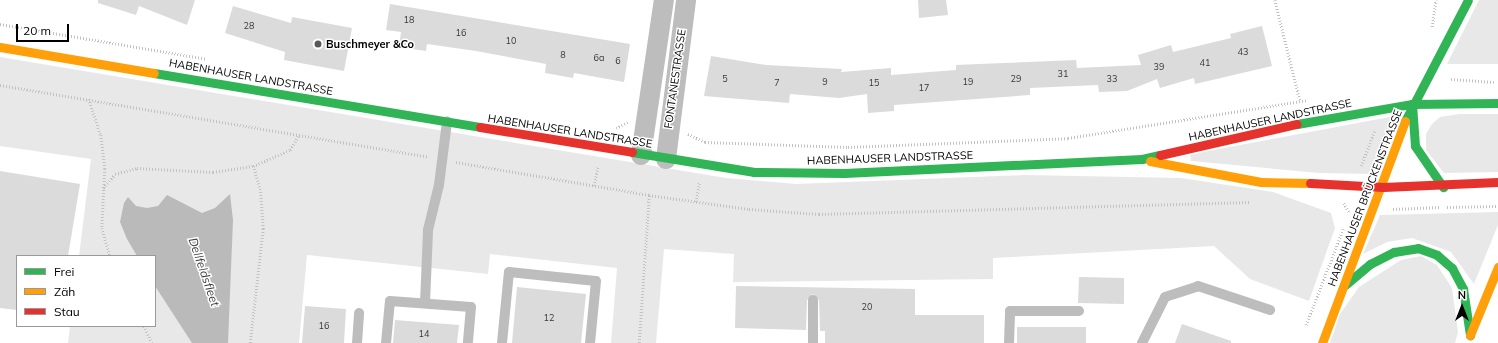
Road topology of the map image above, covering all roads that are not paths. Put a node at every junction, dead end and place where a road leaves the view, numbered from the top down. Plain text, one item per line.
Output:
1 (664, 0) edge
2 (686, 0) edge
3 (1468, 0) edge
4 (0, 47) edge
5 (1412, 104) junction
6 (1498, 104) edge
7 (447, 122) junction
8 (640, 155) junction
9 (666, 159) junction
10 (1142, 159) junction
11 (1498, 182) edge
12 (1383, 187) junction
13 (1443, 187) junction
14 (1498, 267) edge
15 (1345, 285) junction
16 (813, 300) dead end
17 (425, 303) junction
18 (1270, 310) dead end
19 (1079, 311) dead end
20 (359, 313) dead end
21 (1468, 339) edge
22 (357, 343) edge
23 (386, 343) edge
24 (468, 343) edge
25 (502, 343) edge
26 (590, 343) edge
27 (813, 343) edge
28 (1009, 343) edge
29 (1142, 343) edge
30 (1322, 343) edge

1 - 8 street, FONTANESTRASSE
2 - 9 street, FONTANESTRASSE
3 - 5 street, HABENHAUSER BRÜCKENSTRASSE
4 - 7 street, HABENHAUSER LANDSTRASSE
5 - 6 street, HABENHAUSER LANDSTRASSE
5 - 10 street, HABENHAUSER LANDSTRASSE
5 - 12 street, HABENHAUSER BRÜCKENSTRASSE
5 - 13 street
7 - 8 street, HABENHAUSER LANDSTRASSE
7 - 17 lane
8 - 9 street, HABENHAUSER LANDSTRASSE
9 - 10 street, HABENHAUSER LANDSTRASSE
10 - 12 street, HABENHAUSER LANDSTRASSE
11 - 13 street, HABENHAUSER LANDSTRASSE
12 - 13 street, HABENHAUSER LANDSTRASSE
12 - 15 street, HABENHAUSER BRÜCKENSTRASSE
14 - 21 street
15 - 21 street
15 - 30 street, HABENHAUSER BRÜCKENSTRASSE
16 - 27 lane
17 - 23 lane
17 - 24 lane
18 - 29 lane
19 - 28 lane
20 - 22 lane
25 - 26 lane

